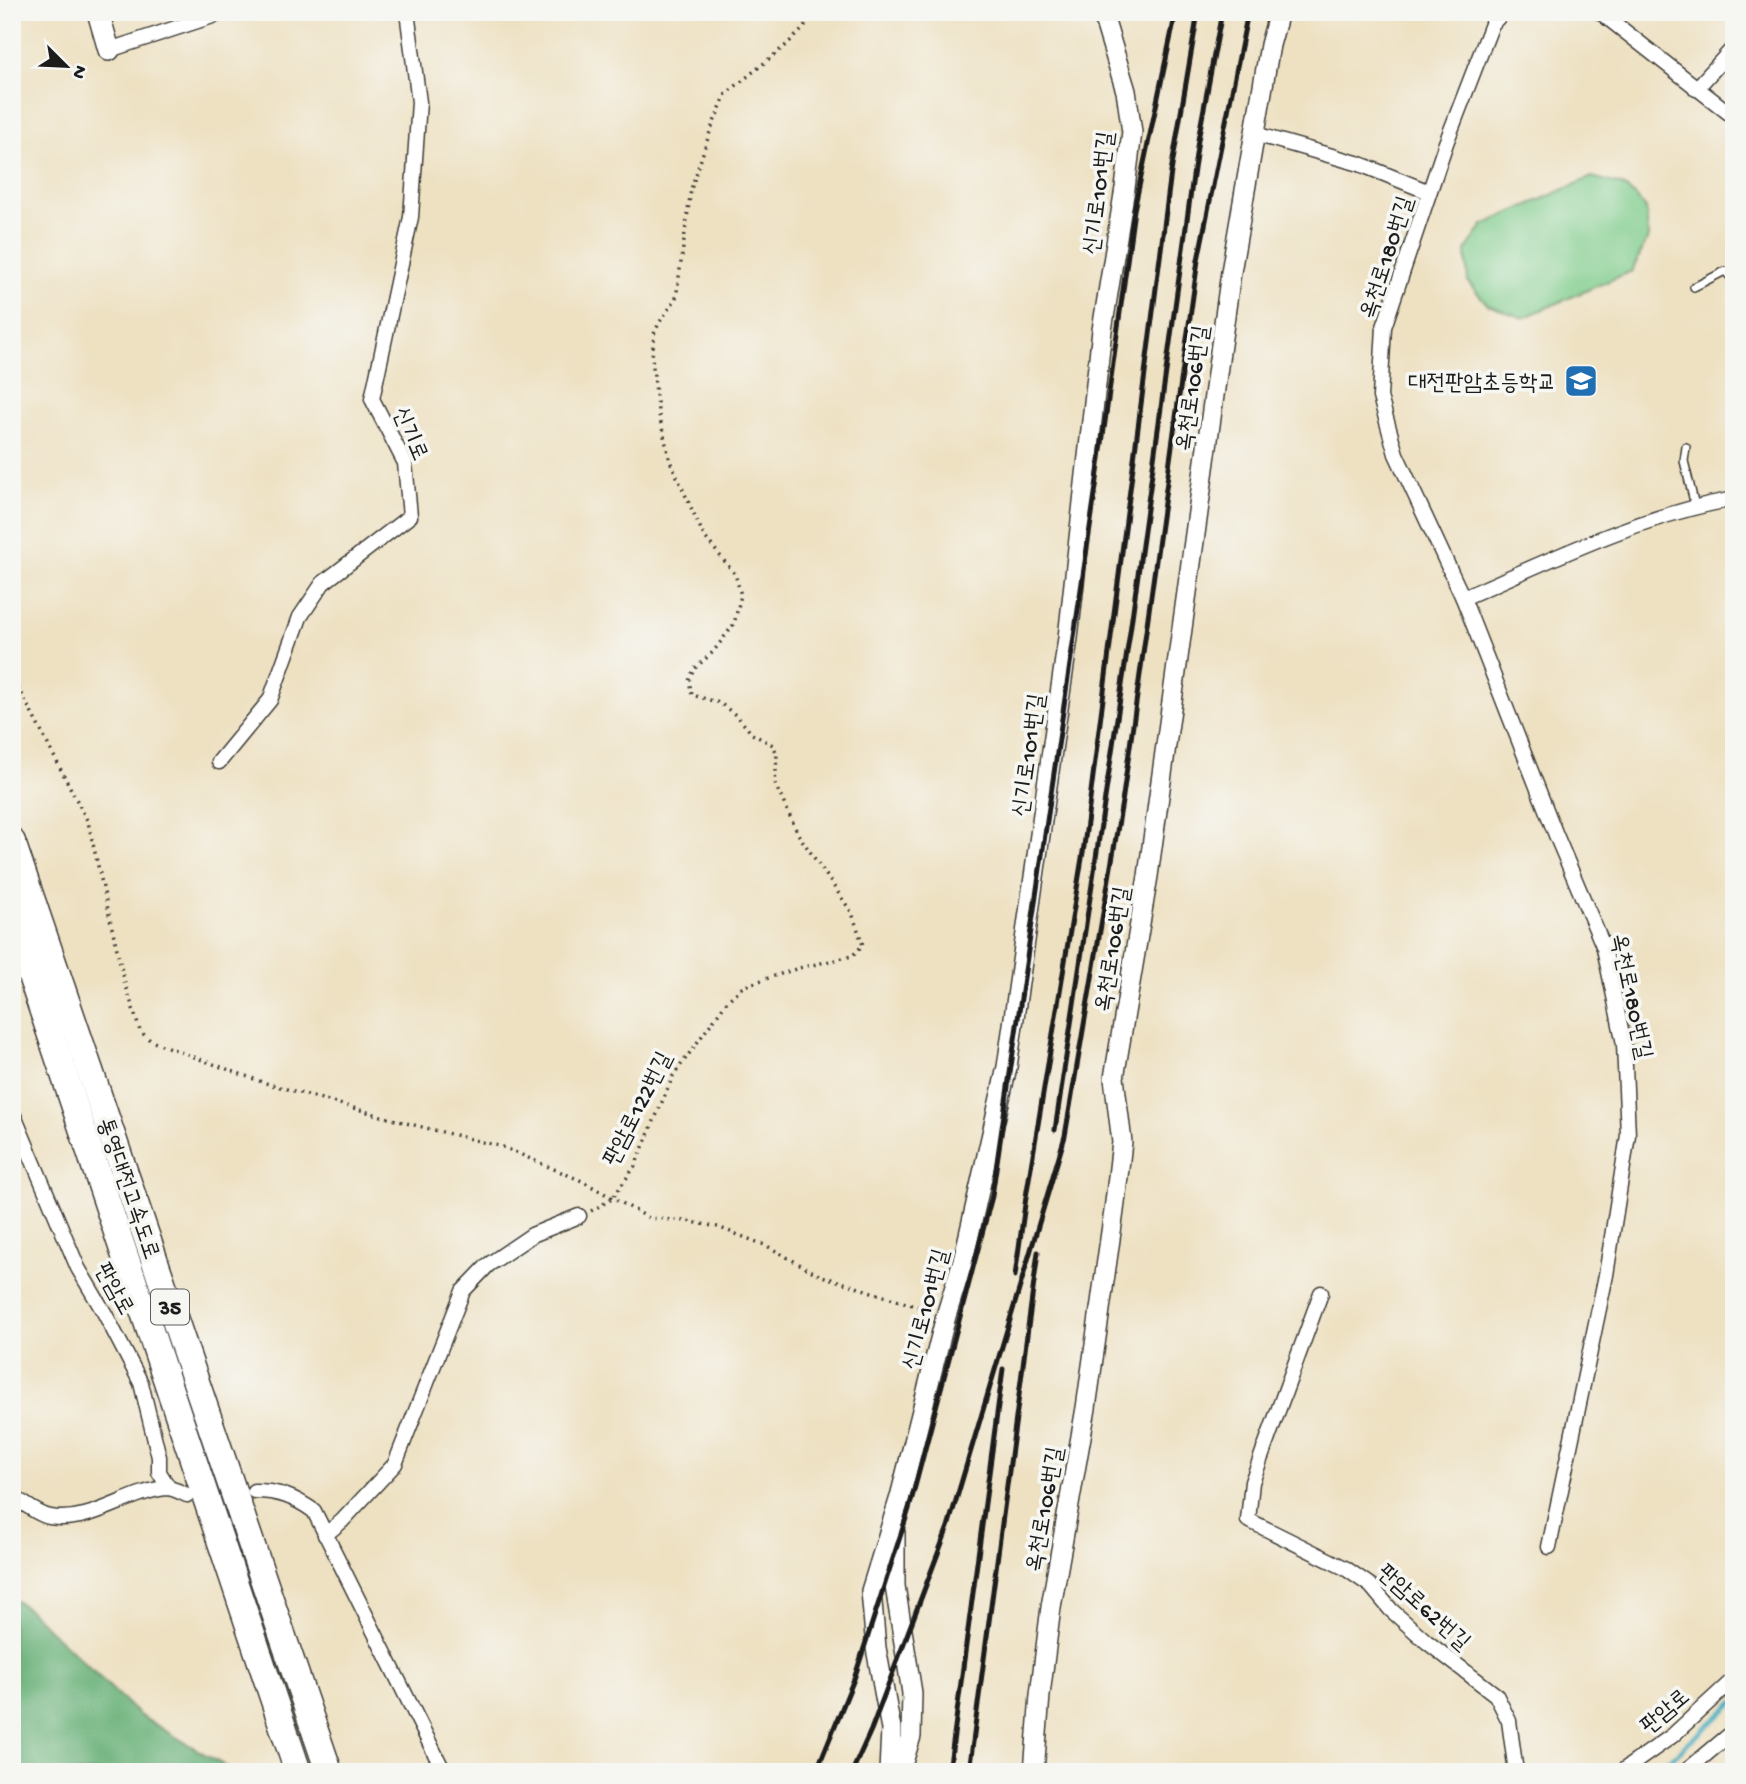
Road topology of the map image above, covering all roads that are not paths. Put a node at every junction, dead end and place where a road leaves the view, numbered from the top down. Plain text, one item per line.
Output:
1 (98, 12) edge
2 (225, 12) edge
3 (407, 12) edge
4 (1102, 12) edge
5 (1279, 12) edge
6 (1503, 12) edge
7 (1600, 12) edge
8 (1734, 47) edge
9 (109, 50) joint
10 (1696, 89) junction
11 (1734, 117) edge
12 (1255, 134) junction
13 (1430, 192) junction
14 (1734, 281) edge
15 (1694, 287) dead end
16 (1686, 447) dead end
17 (1734, 499) edge
18 (1695, 506) junction
19 (1463, 598) junction
20 (219, 762) dead end
21 (12, 842) edge
22 (12, 919) edge
23 (12, 1111) edge
24 (579, 1216) road end
25 (1321, 1293) dead end
26 (169, 1488) junction
27 (254, 1491) dead end
28 (187, 1494) dead end
29 (12, 1496) edge
30 (900, 1497) junction
31 (325, 1535) junction
32 (1549, 1547) dead end
33 (1734, 1679) edge
34 (1734, 1731) edge
35 (298, 1772) edge
36 (329, 1772) edge
37 (444, 1772) edge
38 (889, 1772) edge
39 (900, 1772) edge
40 (1034, 1772) edge
41 (1516, 1772) edge
42 (1621, 1772) edge
43 (1685, 1772) edge

1 - 9 main road
2 - 9 street
3 - 20 street, 신기로
4 - 30 street, 신기로101번길
5 - 12 street, 옥천로106번길
6 - 13 street, 옥천로180번길
7 - 10 street
8 - 10 street
10 - 11 street
12 - 13 street
12 - 40 street, 옥천로106번길
13 - 19 street, 옥천로180번길
14 - 15 lane
16 - 18 lane
17 - 18 street
18 - 19 street
19 - 32 street, 옥천로180번길
21 - 36 highway, 통영대전고속도로 / 35
22 - 35 highway, 통영대전고속도로 / 35
23 - 26 street, 판암로
24 - 31 street
25 - 41 street, 판암로62번길
26 - 28 street
26 - 29 street
27 - 31 street
30 - 38 street
30 - 39 street
31 - 37 street
33 - 42 street, 판암로
34 - 43 street

